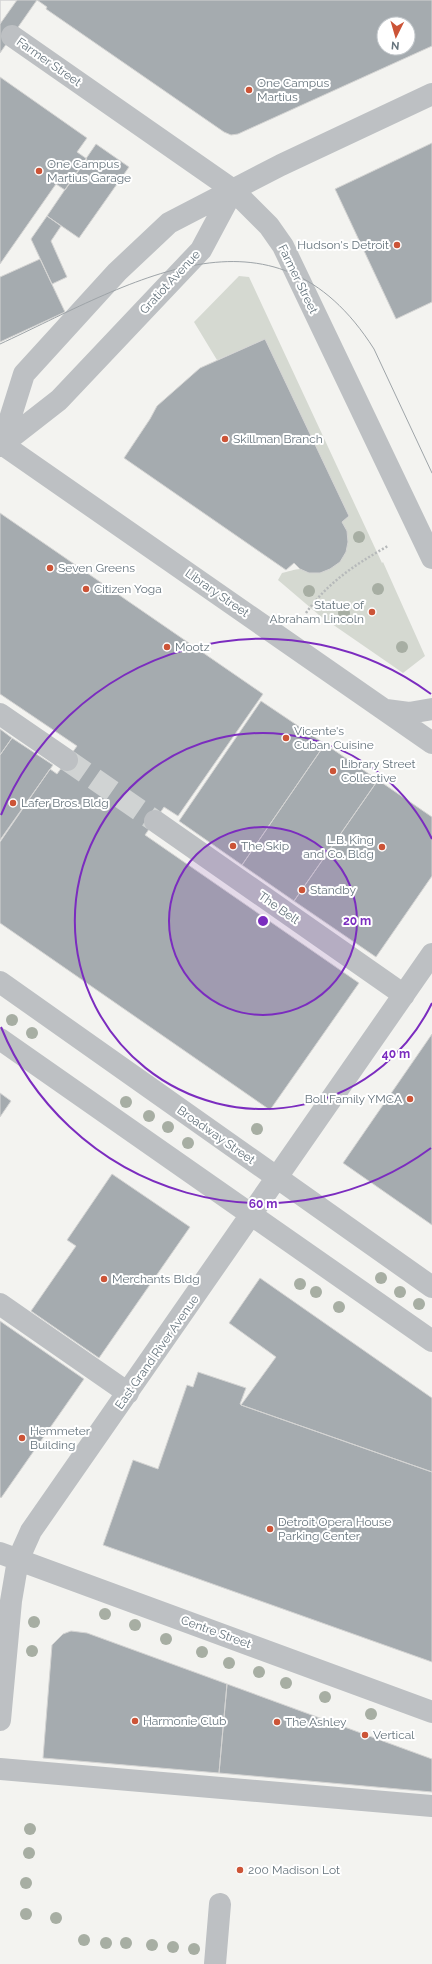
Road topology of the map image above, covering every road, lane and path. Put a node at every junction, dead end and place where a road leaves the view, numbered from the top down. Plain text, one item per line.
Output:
1 (12, 36) dead end
2 (432, 94) edge
3 (233, 190) junction
4 (1, 445) edge
5 (388, 546) dead end
6 (432, 558) edge
7 (306, 613) dead end
8 (432, 708) edge
9 (385, 710) junction
10 (0, 714) edge
11 (432, 743) edge
12 (67, 760) tunnel mouth
13 (155, 820) tunnel mouth
14 (432, 954) edge
15 (0, 982) edge
16 (404, 995) junction
17 (0, 1039) edge
18 (277, 1178) junction
19 (252, 1215) junction
20 (432, 1286) edge
21 (0, 1304) edge
22 (432, 1341) edge
23 (128, 1393) junction
24 (9, 1556) edge
25 (432, 1712) edge
26 (0, 1720) edge
27 (0, 1769) edge
28 (432, 1806) edge
29 (220, 1904) dead end
30 (216, 1964) edge

1 - 3 street, Farmer Street
2 - 3 street
3 - 4 street, Gratiot Avenue
3 - 4 street
3 - 6 street, Farmer Street
4 - 9 street, Library Street
5 - 7 path
8 - 9 street
9 - 11 street, Library Street
10 - 12 street
13 - 16 street, The Belt
14 - 16 street, East Grand River Avenue
15 - 18 street, Broadway Street
16 - 18 street, East Grand River Avenue
17 - 19 street
18 - 19 street, East Grand River Avenue
18 - 20 street, Broadway Street
19 - 22 street
19 - 23 street, East Grand River Avenue
21 - 23 street
23 - 24 street, East Grand River Avenue
24 - 25 street, Centre Street
24 - 26 street, East Grand River Avenue
27 - 28 street
29 - 30 street

